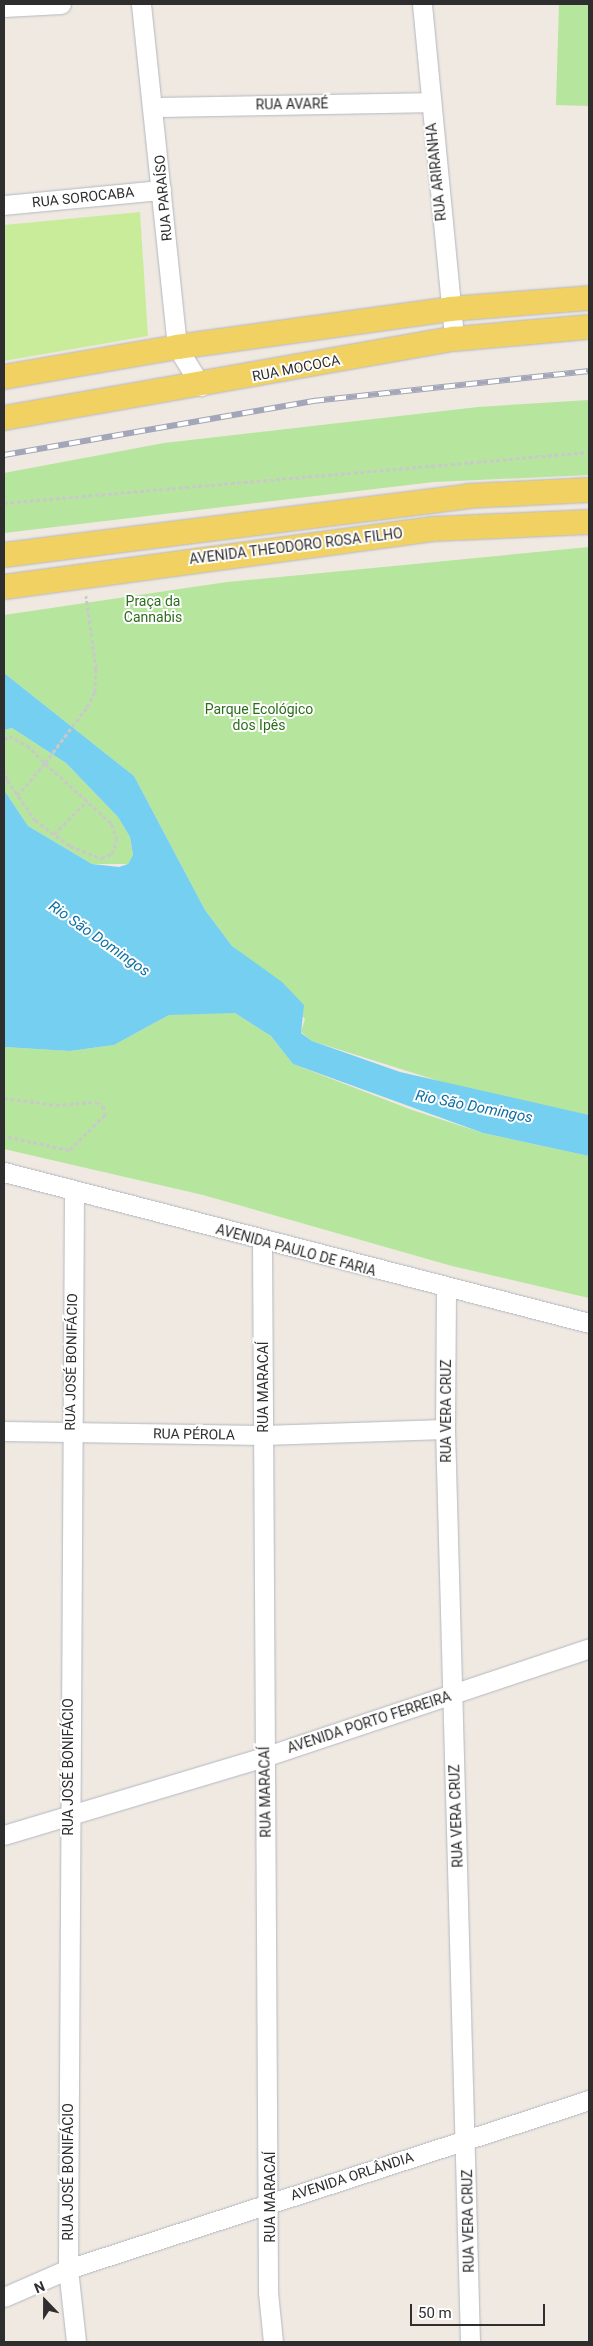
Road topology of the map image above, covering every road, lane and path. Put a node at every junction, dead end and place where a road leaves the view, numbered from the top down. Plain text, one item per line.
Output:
1 (61, 4) edge
2 (142, 4) edge
3 (422, 4) edge
4 (4, 8) edge
5 (429, 102) junction
6 (155, 106) junction
7 (161, 190) junction
8 (4, 205) edge
9 (589, 298) edge
10 (450, 308) junction
11 (589, 327) edge
12 (454, 339) junction
13 (178, 347) junction
14 (4, 377) edge
15 (201, 386) junction
16 (4, 418) edge
17 (589, 452) edge
18 (582, 490) edge
19 (4, 503) edge
20 (583, 522) edge
21 (77, 546) junction
22 (4, 555) edge
23 (84, 576) junction
24 (4, 587) edge
25 (4, 740) edge
26 (45, 764) junction
27 (4, 769) edge
28 (18, 795) junction
29 (87, 801) junction
30 (54, 834) junction
31 (4, 1098) edge
32 (4, 1136) edge
33 (4, 1172) edge
34 (74, 1191) junction
35 (262, 1241) junction
36 (446, 1290) junction
37 (589, 1323) edge
38 (444, 1429) junction
39 (4, 1431) edge
40 (70, 1432) junction
41 (263, 1435) junction
42 (589, 1648) edge
43 (452, 1694) junction
44 (264, 1756) junction
45 (68, 1818) junction
46 (4, 1835) edge
47 (589, 2100) edge
48 (467, 2138) junction
49 (271, 2202) junction
50 (68, 2269) junction
51 (4, 2297) edge
52 (76, 2342) edge
53 (273, 2342) edge
54 (470, 2342) edge

1 - 4 street
2 - 6 street, RUA PARAÍSO
3 - 5 street, RUA ARIRANHA
5 - 6 street, RUA AVARÉ
5 - 10 street, RUA ARIRANHA
6 - 7 street, RUA PARAÍSO
7 - 8 street, RUA SOROCABA
7 - 13 street, RUA PARAÍSO
9 - 10 main road
10 - 12 street, RUA ARIRANHA
10 - 13 main road
11 - 12 main road, RUA MOCOCA
12 - 15 main road, RUA MOCOCA
13 - 14 main road
13 - 15 street, RUA PARAÍSO
15 - 16 main road, RUA MOCOCA
17 - 19 path
18 - 20 main road
18 - 21 main road, AVENIDA THEODORO ROSA FILHO
20 - 23 main road, AVENIDA THEODORO ROSA FILHO
21 - 22 main road, AVENIDA THEODORO ROSA FILHO
21 - 23 main road
23 - 24 main road, AVENIDA THEODORO ROSA FILHO
23 - 26 path
25 - 26 path
26 - 28 path
26 - 29 path
27 - 28 path
28 - 30 path
29 - 30 path
29 - 30 path
31 - 32 path
33 - 34 street, AVENIDA PAULO DE FARIA
34 - 35 street, AVENIDA PAULO DE FARIA
34 - 40 street, RUA JOSÉ BONIFÁCIO
35 - 36 street, AVENIDA PAULO DE FARIA
35 - 41 street, RUA MARACAÍ
36 - 37 street, AVENIDA PAULO DE FARIA
36 - 38 street, RUA VERA CRUZ
38 - 41 street, RUA PÉROLA
38 - 43 street, RUA VERA CRUZ
39 - 40 street, RUA PÉROLA
40 - 41 street, RUA PÉROLA
40 - 45 street, RUA JOSÉ BONIFÁCIO
41 - 44 street, RUA MARACAÍ
42 - 43 street, AVENIDA PORTO FERREIRA
43 - 44 street, AVENIDA PORTO FERREIRA
43 - 48 street, RUA VERA CRUZ
44 - 45 street, AVENIDA PORTO FERREIRA
44 - 49 street, RUA MARACAÍ
45 - 46 street, AVENIDA PORTO FERREIRA
45 - 50 street, RUA JOSÉ BONIFÁCIO
47 - 48 street, AVENIDA ORLÂNDIA
48 - 49 street, AVENIDA ORLÂNDIA
48 - 54 street, RUA VERA CRUZ
49 - 50 street, AVENIDA ORLÂNDIA
49 - 53 street, RUA MARACAÍ
50 - 51 street, AVENIDA ORLÂNDIA
50 - 52 street, RUA JOSÉ BONIFÁCIO

